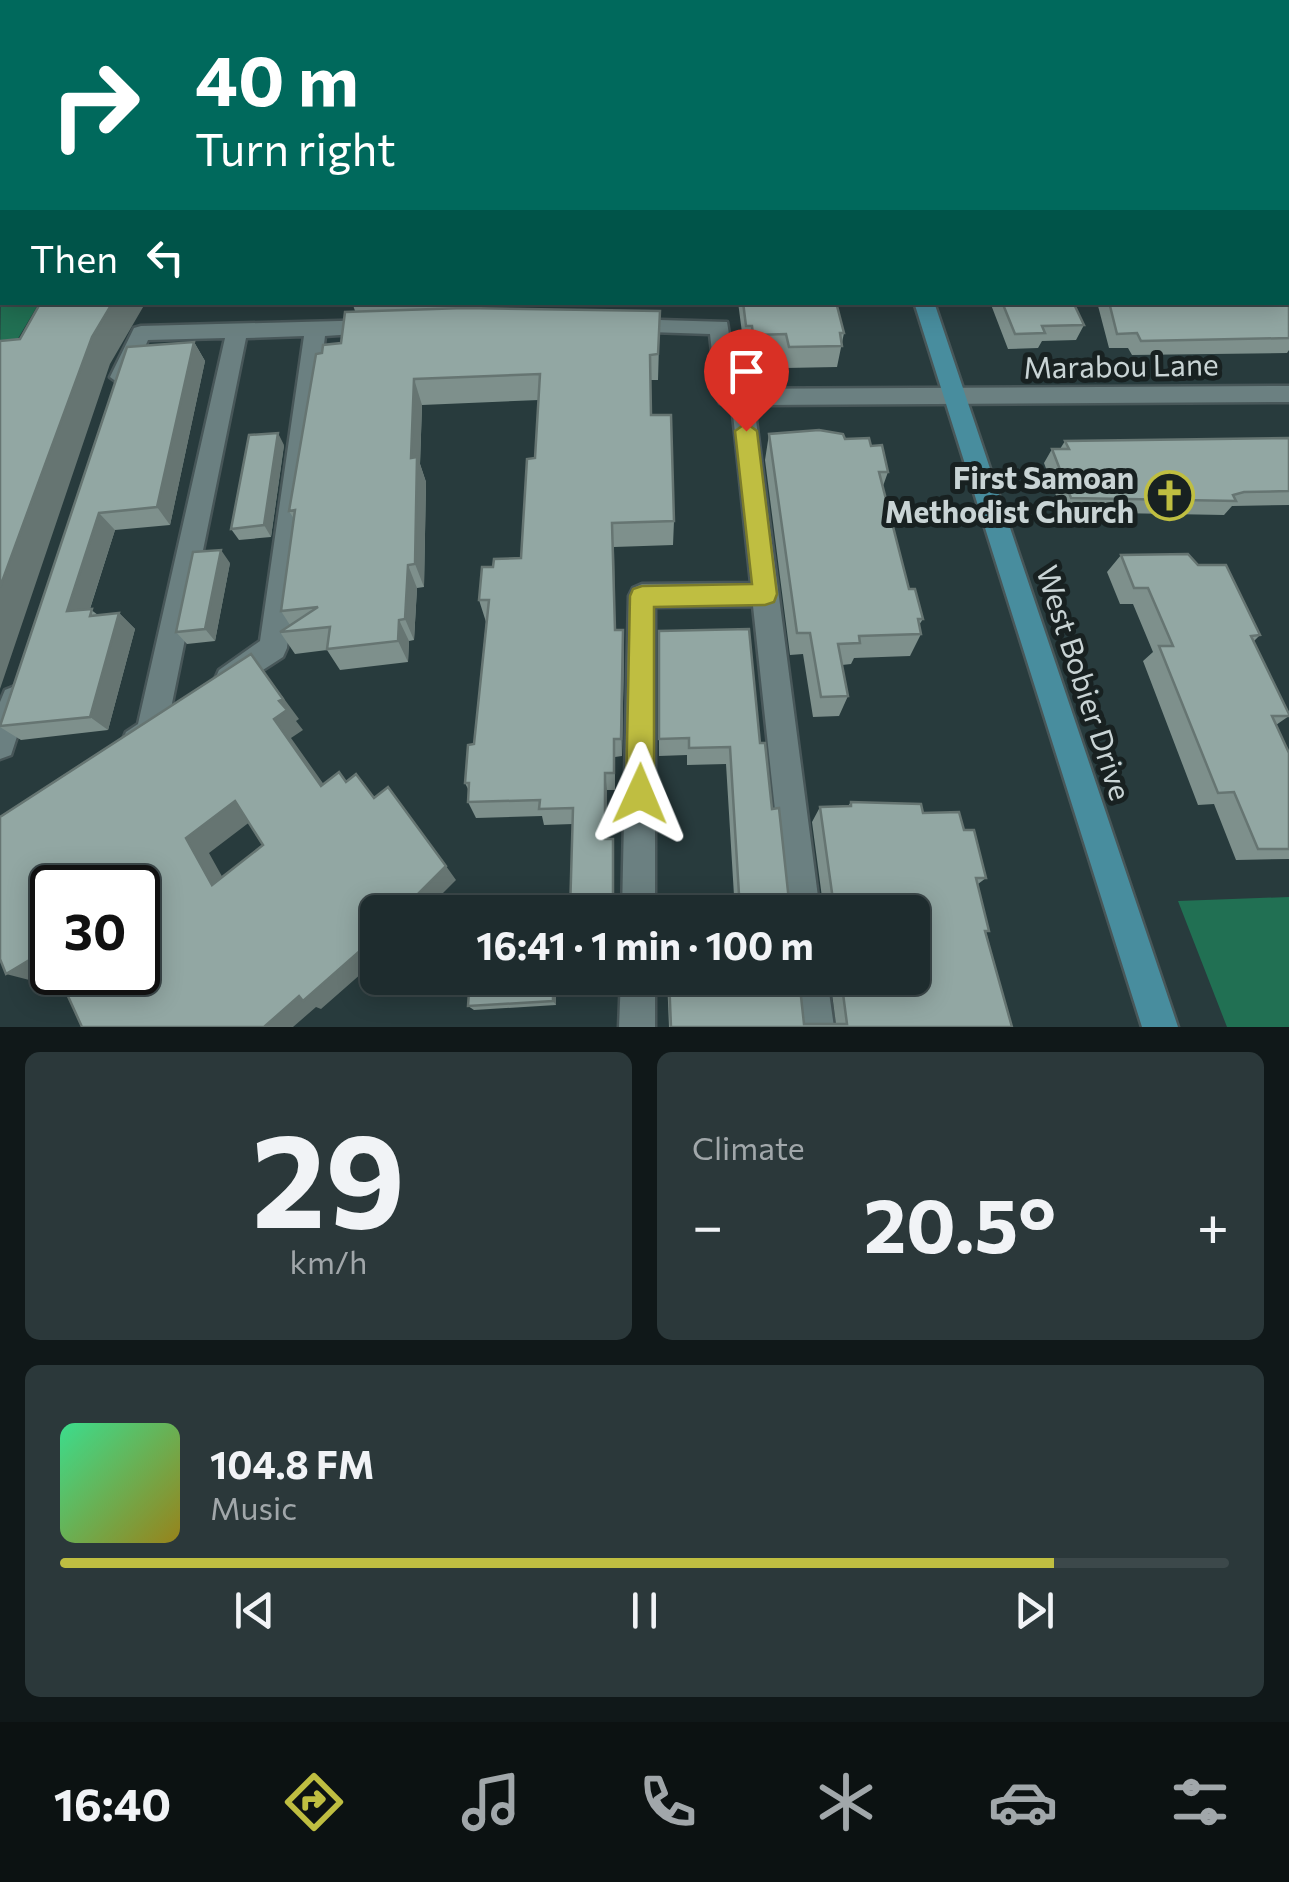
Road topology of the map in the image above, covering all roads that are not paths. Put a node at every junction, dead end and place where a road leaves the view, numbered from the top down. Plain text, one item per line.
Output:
1 (925, 305) edge
2 (604, 325) edge
3 (392, 327) edge
4 (315, 330) junction
5 (237, 331) junction
6 (1289, 394) edge
7 (742, 396) junction
8 (953, 399) junction
9 (112, 403) edge
10 (765, 594) junction
11 (25, 669) edge
12 (212, 690) edge
13 (182, 712) edge
14 (151, 733) junction
15 (0, 745) edge
16 (121, 753) edge
17 (638, 895) edge
18 (800, 895) edge
19 (638, 995) edge
20 (812, 995) edge
21 (637, 1027) edge
22 (816, 1027) edge
23 (1160, 1027) edge

1 - 8 main road, West Bobier Drive
2 - 7 street
3 - 4 street
4 - 5 street
4 - 12 street
5 - 9 street
5 - 14 street
6 - 8 street, Marabou Lane
7 - 8 street, Marabou Lane
7 - 10 street
8 - 23 main road, West Bobier Drive
10 - 17 street
10 - 18 street
11 - 15 street
13 - 14 street
14 - 16 street
19 - 21 street
20 - 22 street

